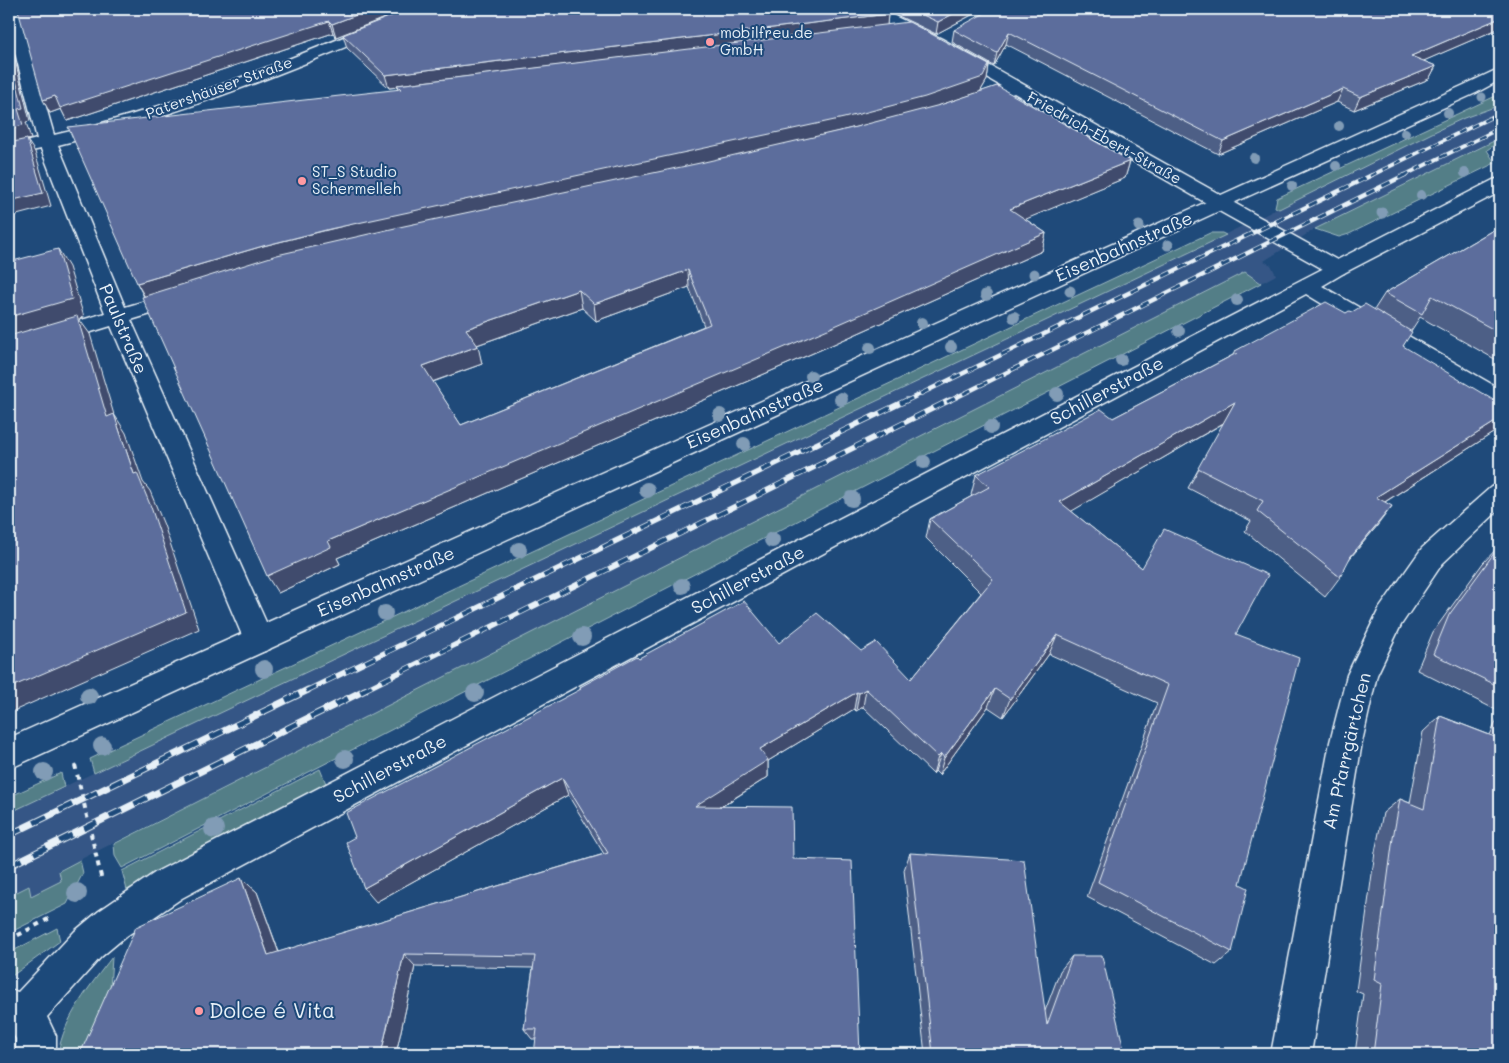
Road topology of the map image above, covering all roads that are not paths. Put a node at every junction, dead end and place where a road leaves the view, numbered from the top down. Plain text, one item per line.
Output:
1 (424, 9) edge
2 (869, 9) edge
3 (19, 14) edge
4 (911, 29) junction
5 (882, 32) edge
6 (951, 34) dead end
7 (936, 42) junction
8 (1500, 73) edge
9 (1015, 87) junction
10 (949, 110) edge
11 (185, 120) edge
12 (90, 132) junction
13 (47, 142) junction
14 (9, 151) edge
15 (1500, 184) edge
16 (1220, 203) junction
17 (1338, 269) junction
18 (1307, 286) junction
19 (203, 290) edge
20 (118, 317) junction
21 (9, 350) edge
22 (1500, 400) edge
23 (1500, 494) edge
24 (259, 640) junction
25 (9, 754) edge
26 (16, 1011) edge
27 (36, 1054) edge
28 (1291, 1054) edge

1 - 12 street, Patershäuser Straße
2 - 4 street, Friedrich-Ebert-Straße
3 - 13 street, Paulstraße
4 - 5 street
4 - 7 street, Friedrich-Ebert-Straße
6 - 7 street
7 - 9 street, Friedrich-Ebert-Straße
8 - 16 street, Eisenbahnstraße
9 - 10 street
9 - 16 street, Friedrich-Ebert-Straße
11 - 12 street
12 - 13 street, Patershäuser Straße
13 - 14 street, Patershäuser Straße
13 - 20 street, Paulstraße
15 - 17 street, Schillerstraße
16 - 17 street, Friedrich-Ebert-Straße
16 - 24 street, Eisenbahnstraße
17 - 18 street, Schillerstraße
18 - 22 street
18 - 26 street, Schillerstraße
19 - 20 street
20 - 21 street
20 - 24 street, Paulstraße
23 - 28 street, Am Pfarrgärtchen
24 - 25 street, Eisenbahnstraße
26 - 27 street

